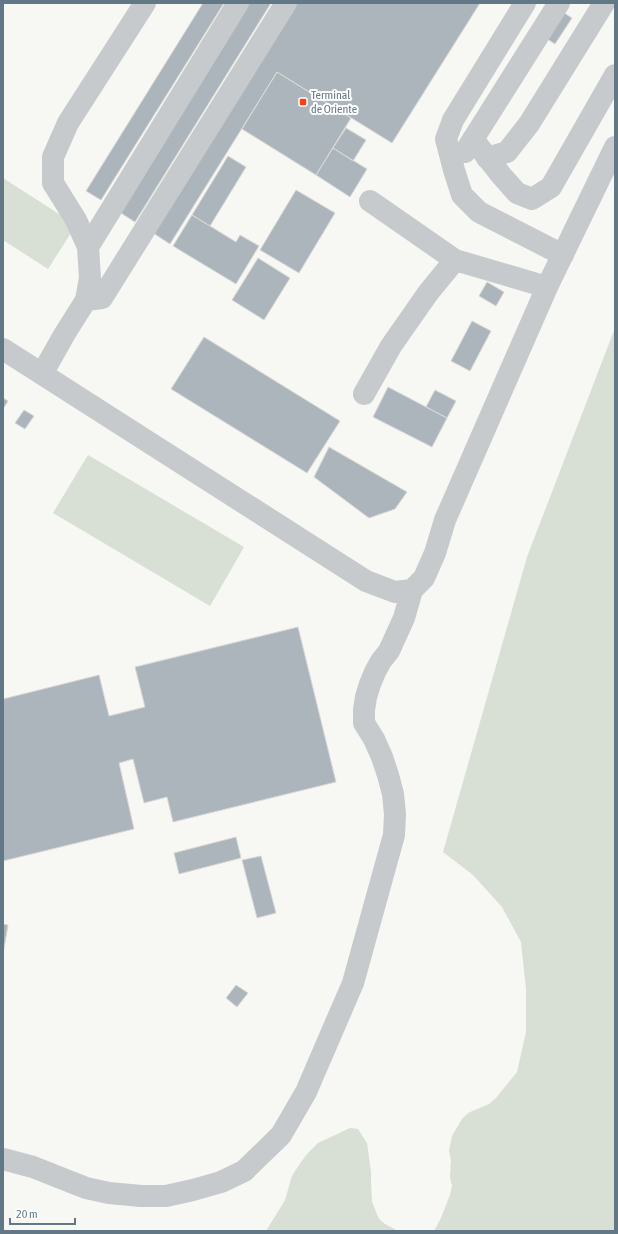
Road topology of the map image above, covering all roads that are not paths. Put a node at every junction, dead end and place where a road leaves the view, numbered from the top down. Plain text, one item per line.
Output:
1 (145, 3) edge
2 (238, 3) edge
3 (286, 3) edge
4 (525, 3) edge
5 (558, 3) edge
6 (604, 3) edge
7 (615, 75) edge
8 (473, 139) junction
9 (615, 147) edge
10 (488, 158) junction
11 (454, 170) junction
12 (370, 201) dead end
13 (88, 247) junction
14 (563, 255) junction
15 (455, 260) junction
16 (547, 287) junction
17 (86, 300) junction
18 (3, 349) edge
19 (42, 374) junction
20 (364, 394) dead end
21 (412, 590) junction
22 (3, 1159) edge

1 - 13 lane
2 - 13 lane
3 - 17 lane
4 - 11 lane
5 - 8 lane
6 - 10 lane
7 - 10 lane
8 - 10 lane
8 - 11 lane
9 - 14 lane
11 - 14 lane
12 - 15 lane
13 - 17 lane
14 - 16 lane
15 - 16 lane
15 - 20 lane
16 - 21 lane
17 - 19 lane
18 - 19 lane
19 - 21 lane
21 - 22 lane

